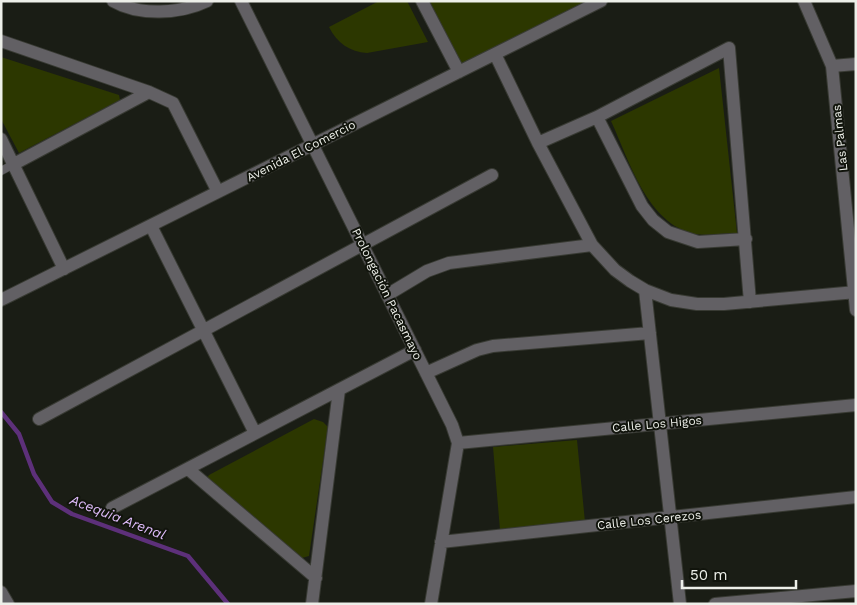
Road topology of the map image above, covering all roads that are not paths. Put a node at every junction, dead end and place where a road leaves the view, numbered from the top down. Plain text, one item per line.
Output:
1 (113, 1) edge
2 (207, 1) edge
3 (241, 1) edge
4 (422, 1) edge
5 (601, 1) edge
6 (804, 1) edge
7 (134, 6) edge
8 (1, 41) edge
9 (495, 54) junction
10 (856, 64) edge
11 (832, 66) junction
12 (459, 72) junction
13 (149, 92) junction
14 (598, 117) junction
15 (1, 139) edge
16 (538, 143) junction
17 (313, 145) junction
18 (14, 164) junction
19 (1, 171) edge
20 (492, 175) dead end
21 (850, 176) edge
22 (218, 192) junction
23 (151, 226) junction
24 (746, 239) junction
25 (592, 245) junction
26 (363, 246) junction
27 (64, 269) junction
28 (645, 290) junction
29 (855, 292) edge
30 (387, 295) junction
31 (1, 300) edge
32 (750, 302) junction
33 (856, 310) edge
34 (204, 331) junction
35 (650, 333) junction
36 (415, 350) junction
37 (426, 373) junction
38 (338, 390) junction
39 (856, 405) edge
40 (39, 419) dead end
41 (660, 424) junction
42 (256, 433) junction
43 (458, 443) junction
44 (188, 469) junction
45 (856, 497) edge
46 (112, 508) dead end
47 (670, 518) junction
48 (441, 542) junction
49 (316, 578) junction
50 (856, 591) edge
51 (817, 599) edge
52 (312, 604) edge
53 (431, 604) edge
54 (680, 604) edge
55 (715, 604) edge

1 - 7 street
2 - 7 street
3 - 17 street, Prolongación Pacasmayo
4 - 12 street
5 - 9 street, Avenida El Comercio
6 - 11 street, Las Palmas
8 - 13 street
9 - 12 street, Avenida El Comercio
9 - 16 street
10 - 11 street
11 - 21 street, Las Palmas
12 - 17 street, Avenida El Comercio
13 - 18 street
13 - 22 street
14 - 16 street
14 - 24 street
14 - 24 street
15 - 18 street
16 - 25 street
17 - 22 street, Avenida El Comercio
17 - 26 street, Prolongación Pacasmayo
18 - 19 lane
18 - 27 street
20 - 26 street
21 - 29 street, Las Palmas
22 - 23 street, Avenida El Comercio
23 - 27 street, Avenida El Comercio
23 - 34 street
24 - 32 street
25 - 28 street
25 - 30 street
26 - 30 street, Prolongación Pacasmayo
26 - 34 street
27 - 31 street, Avenida El Comercio
28 - 32 street
28 - 35 street
29 - 32 street
29 - 33 street, Las Palmas
30 - 36 street, Prolongación Pacasmayo
34 - 40 street
34 - 42 street
35 - 37 street
35 - 41 street
36 - 37 street, Prolongación Pacasmayo
36 - 38 street
37 - 43 street, Prolongación Pacasmayo
38 - 42 street
38 - 49 street
39 - 41 street, Calle Los Higos
41 - 43 street, Calle Los Higos
41 - 47 street
42 - 44 street
43 - 48 street
44 - 46 street
44 - 49 street
45 - 47 street, Calle Los Cerezos
47 - 48 street, Calle Los Cerezos
47 - 54 street
48 - 53 street
49 - 52 street
50 - 51 street
51 - 55 street

